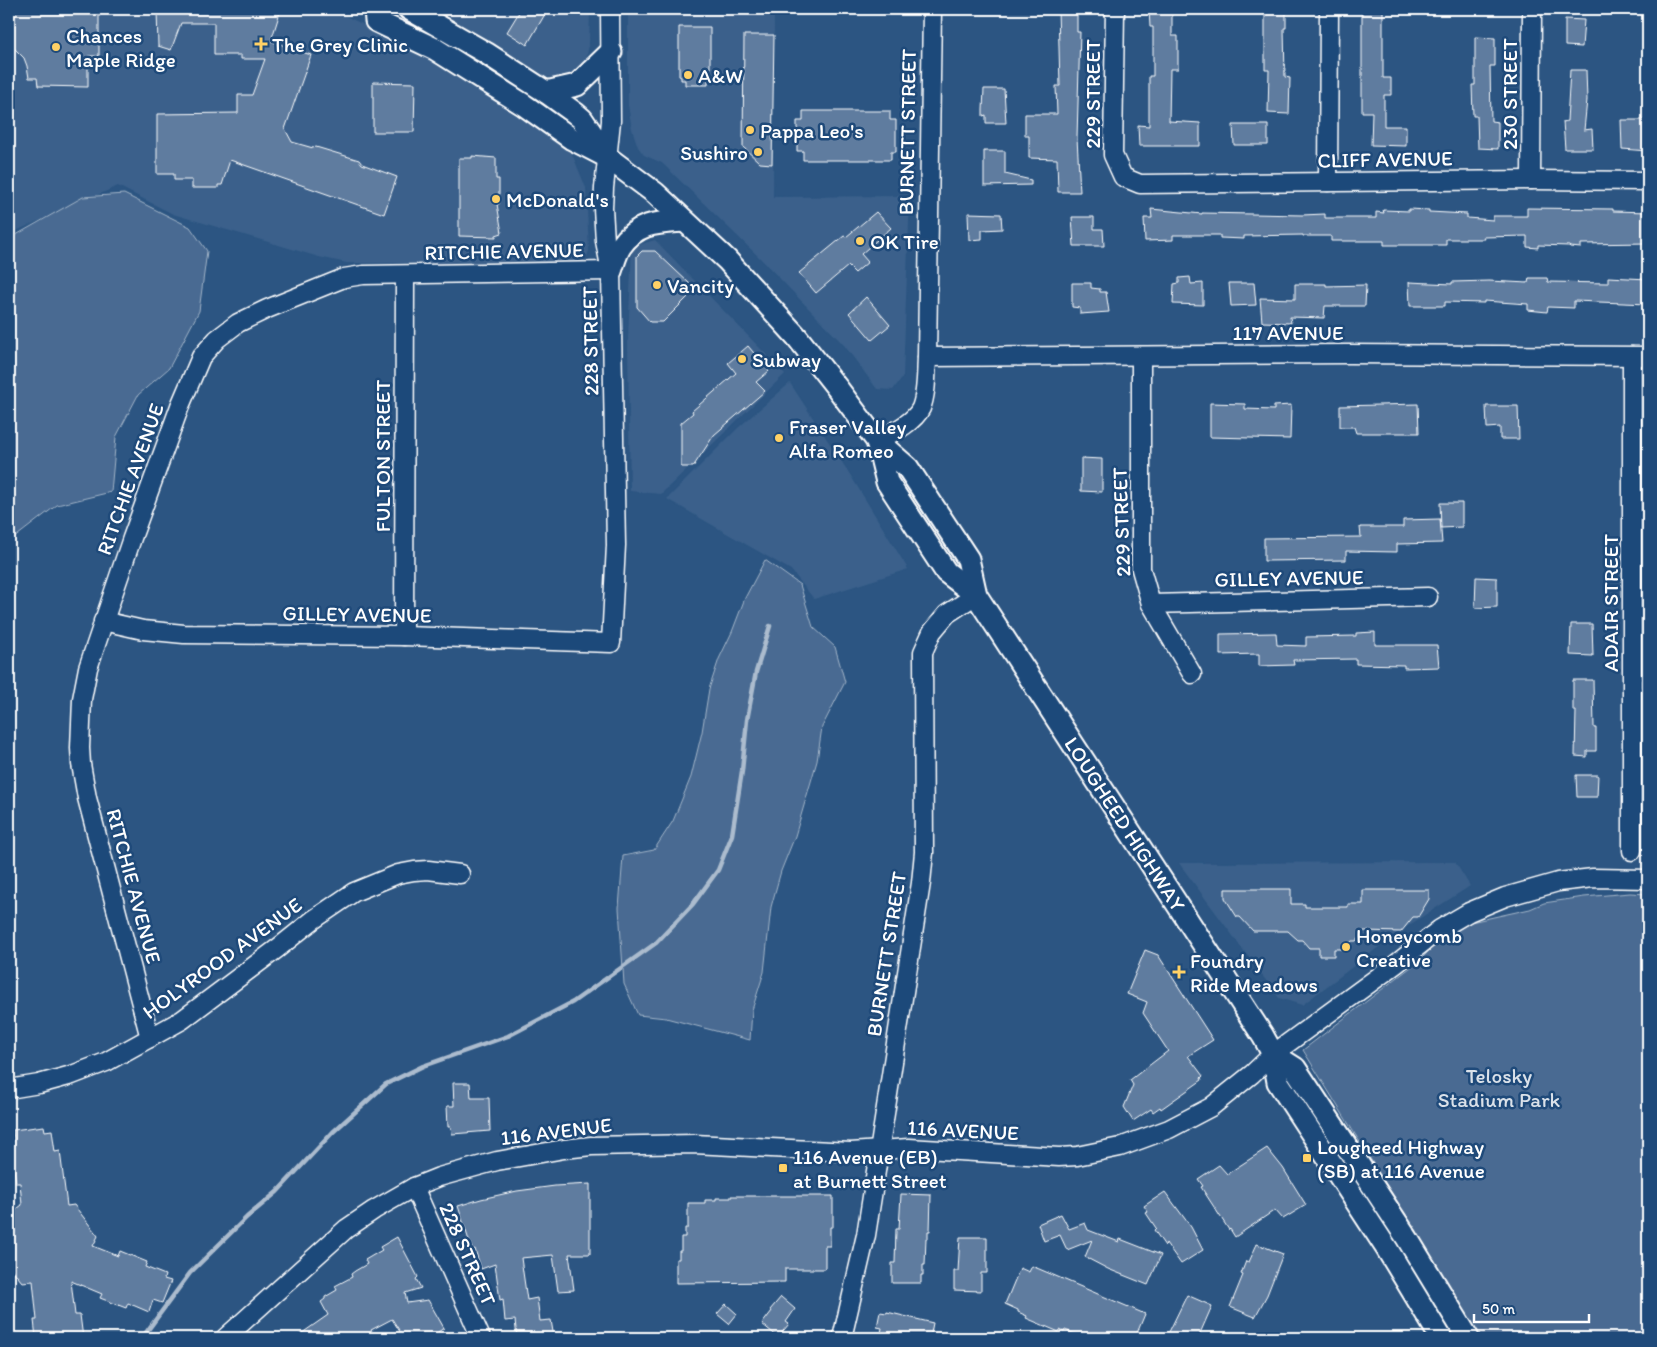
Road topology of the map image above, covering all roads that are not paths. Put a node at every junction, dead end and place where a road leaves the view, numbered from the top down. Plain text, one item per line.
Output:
1 (375, 9) edge
2 (409, 9) edge
3 (610, 9) edge
4 (932, 9) edge
5 (1115, 9) edge
6 (1328, 9) edge
7 (1532, 9) edge
8 (611, 52) junction
9 (546, 92) junction
10 (607, 157) junction
11 (1123, 177) joint
12 (1531, 180) junction
13 (1648, 181) edge
14 (1328, 182) junction
15 (684, 221) junction
16 (611, 271) junction
17 (405, 275) junction
18 (1141, 356) junction
19 (1640, 356) edge
20 (927, 357) junction
21 (876, 442) junction
22 (976, 595) junction
23 (1428, 597) dead end
24 (1151, 604) junction
25 (104, 621) junction
26 (404, 636) junction
27 (611, 643) joint
28 (1192, 674) dead end
29 (1632, 851) dead end
30 (460, 874) dead end
31 (1648, 878) edge
32 (150, 1038) junction
33 (1273, 1054) junction
34 (9, 1089) edge
35 (880, 1151) junction
36 (414, 1188) junction
37 (225, 1338) edge
38 (481, 1338) edge
39 (842, 1338) edge
40 (1441, 1338) edge
41 (1468, 1338) edge

1 - 10 main road, LOUGHEED HIGHWAY
2 - 9 main road, LOUGHEED HIGHWAY
3 - 8 street, 228 STREET
4 - 20 street, BURNETT STREET
5 - 11 street, 229 STREET
6 - 14 street
7 - 12 street, 230 STREET
8 - 9 main road
8 - 10 street, 228 STREET
9 - 10 main road, LOUGHEED HIGHWAY
10 - 15 main road, LOUGHEED HIGHWAY
10 - 16 street, 228 STREET
11 - 14 street, CLIFF AVENUE
12 - 13 street, CLIFF AVENUE
12 - 14 street, CLIFF AVENUE
15 - 16 main road
15 - 21 main road, LOUGHEED HIGHWAY
16 - 17 street, RITCHIE AVENUE
16 - 27 street, 228 STREET
17 - 25 street, RITCHIE AVENUE
17 - 26 street, FULTON STREET
18 - 19 street, 117 AVENUE
18 - 20 street, 117 AVENUE
18 - 24 street, 229 STREET
19 - 29 street, ADAIR STREET
20 - 21 street, BURNETT STREET
21 - 22 main road, LOUGHEED HIGHWAY
22 - 33 main road, LOUGHEED HIGHWAY
22 - 35 street, BURNETT STREET
23 - 24 street, GILLEY AVENUE
24 - 28 street, 229 STREET
25 - 26 street, GILLEY AVENUE
25 - 32 street, RITCHIE AVENUE
26 - 27 street, GILLEY AVENUE
30 - 32 street, HOLYROOD AVENUE
31 - 33 street, 116 AVENUE
32 - 34 street, HOLYROOD AVENUE
33 - 35 street, 116 AVENUE
33 - 40 main road, LOUGHEED HIGHWAY
33 - 41 main road, LOUGHEED HIGHWAY
35 - 36 street, 116 AVENUE
35 - 39 street, BURNETT STREET
36 - 37 street, 116 AVENUE
36 - 38 street, 228 STREET

